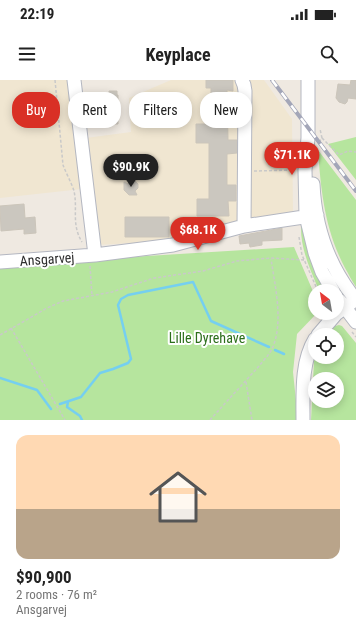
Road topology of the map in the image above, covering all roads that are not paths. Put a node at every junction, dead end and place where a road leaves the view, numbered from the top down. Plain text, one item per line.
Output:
1 (74, 80) edge
2 (242, 80) edge
3 (308, 80) edge
4 (308, 138) junction
5 (312, 215) junction
6 (244, 226) junction
7 (92, 255) junction
8 (0, 262) edge
9 (329, 284) edge
10 (356, 300) edge
11 (344, 302) edge
12 (344, 307) edge
13 (356, 322) edge
14 (308, 355) edge
15 (303, 420) edge

1 - 7 street, Ansgarvej
2 - 6 street
3 - 4 street
4 - 5 street
4 - 5 street
5 - 6 street, Ansgarvej
5 - 9 street
5 - 10 street
6 - 7 street, Ansgarvej
7 - 8 street, Ansgarvej
10 - 11 street
12 - 13 street
14 - 15 street

